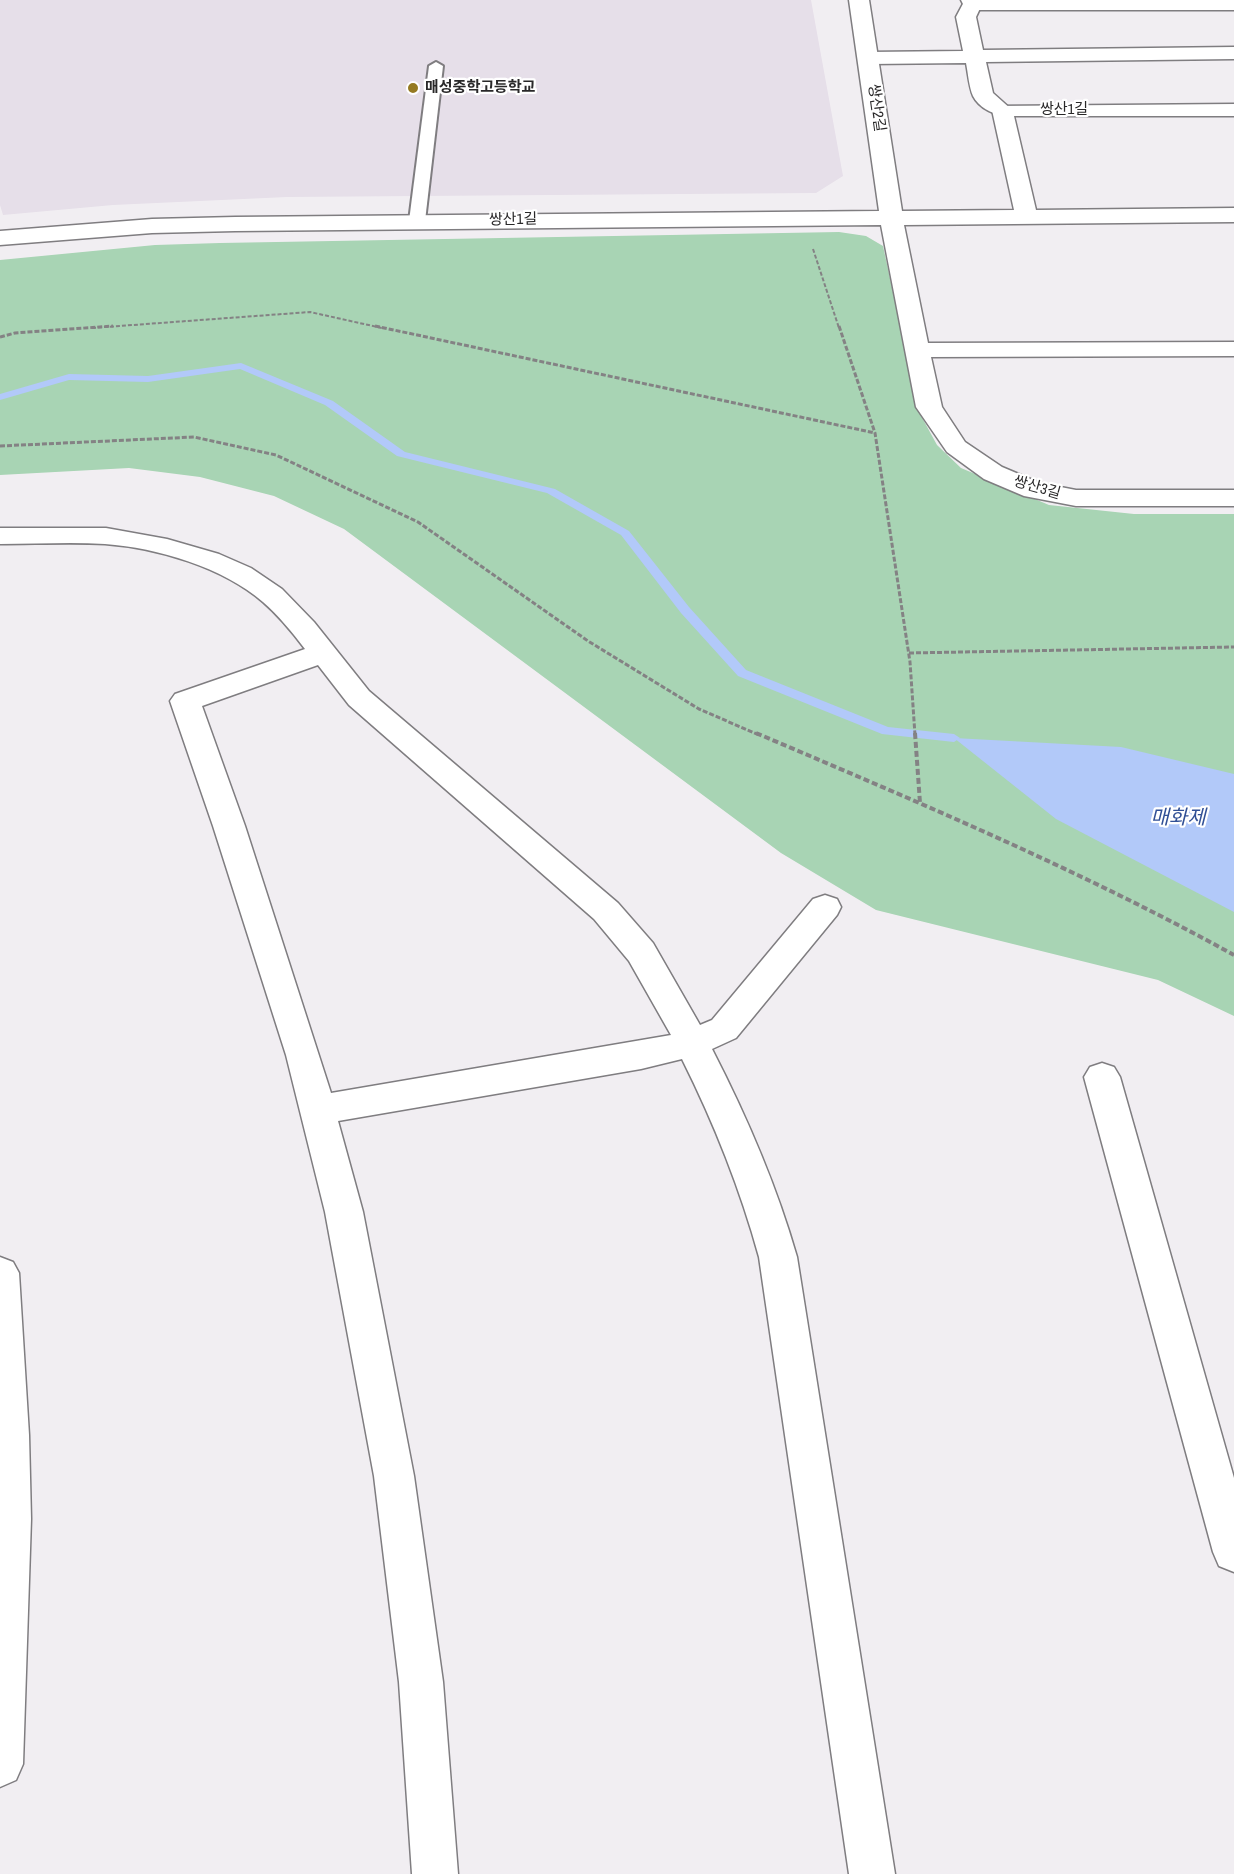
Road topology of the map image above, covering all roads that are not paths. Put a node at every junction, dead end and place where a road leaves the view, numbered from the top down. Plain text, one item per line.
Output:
1 (859, 0) edge
2 (971, 2) edge
3 (1234, 4) edge
4 (1234, 53) edge
5 (975, 55) junction
6 (869, 58) junction
7 (436, 66) dead end
8 (1002, 110) junction
9 (1234, 110) edge
10 (1026, 215) junction
11 (1234, 215) edge
12 (891, 216) junction
13 (417, 221) junction
14 (0, 238) edge
15 (1234, 349) edge
16 (918, 350) junction
17 (1234, 498) edge
18 (0, 536) edge
19 (324, 653) junction
20 (825, 907) dead end
21 (692, 1043) junction
22 (1102, 1077) dead end
23 (317, 1110) junction
24 (0, 1274) edge
25 (1234, 1552) edge
26 (0, 1764) edge
27 (435, 1874) edge
28 (872, 1874) edge

1 - 6 street, 쌍산2길
2 - 3 street
2 - 5 street
4 - 5 street
5 - 6 street
5 - 8 street
6 - 12 street, 쌍산2길
7 - 13 lane
8 - 9 street, 쌍산1길
8 - 10 street
10 - 11 street, 쌍산1길
10 - 12 street, 쌍산1길
12 - 13 street, 쌍산1길
12 - 16 street, 쌍산3길
13 - 14 street, 쌍산1길
15 - 16 street
16 - 17 street, 쌍산3길
18 - 19 street
19 - 21 street
19 - 23 street
20 - 21 street
21 - 23 street
21 - 28 street
22 - 25 street
23 - 27 street
24 - 26 street

